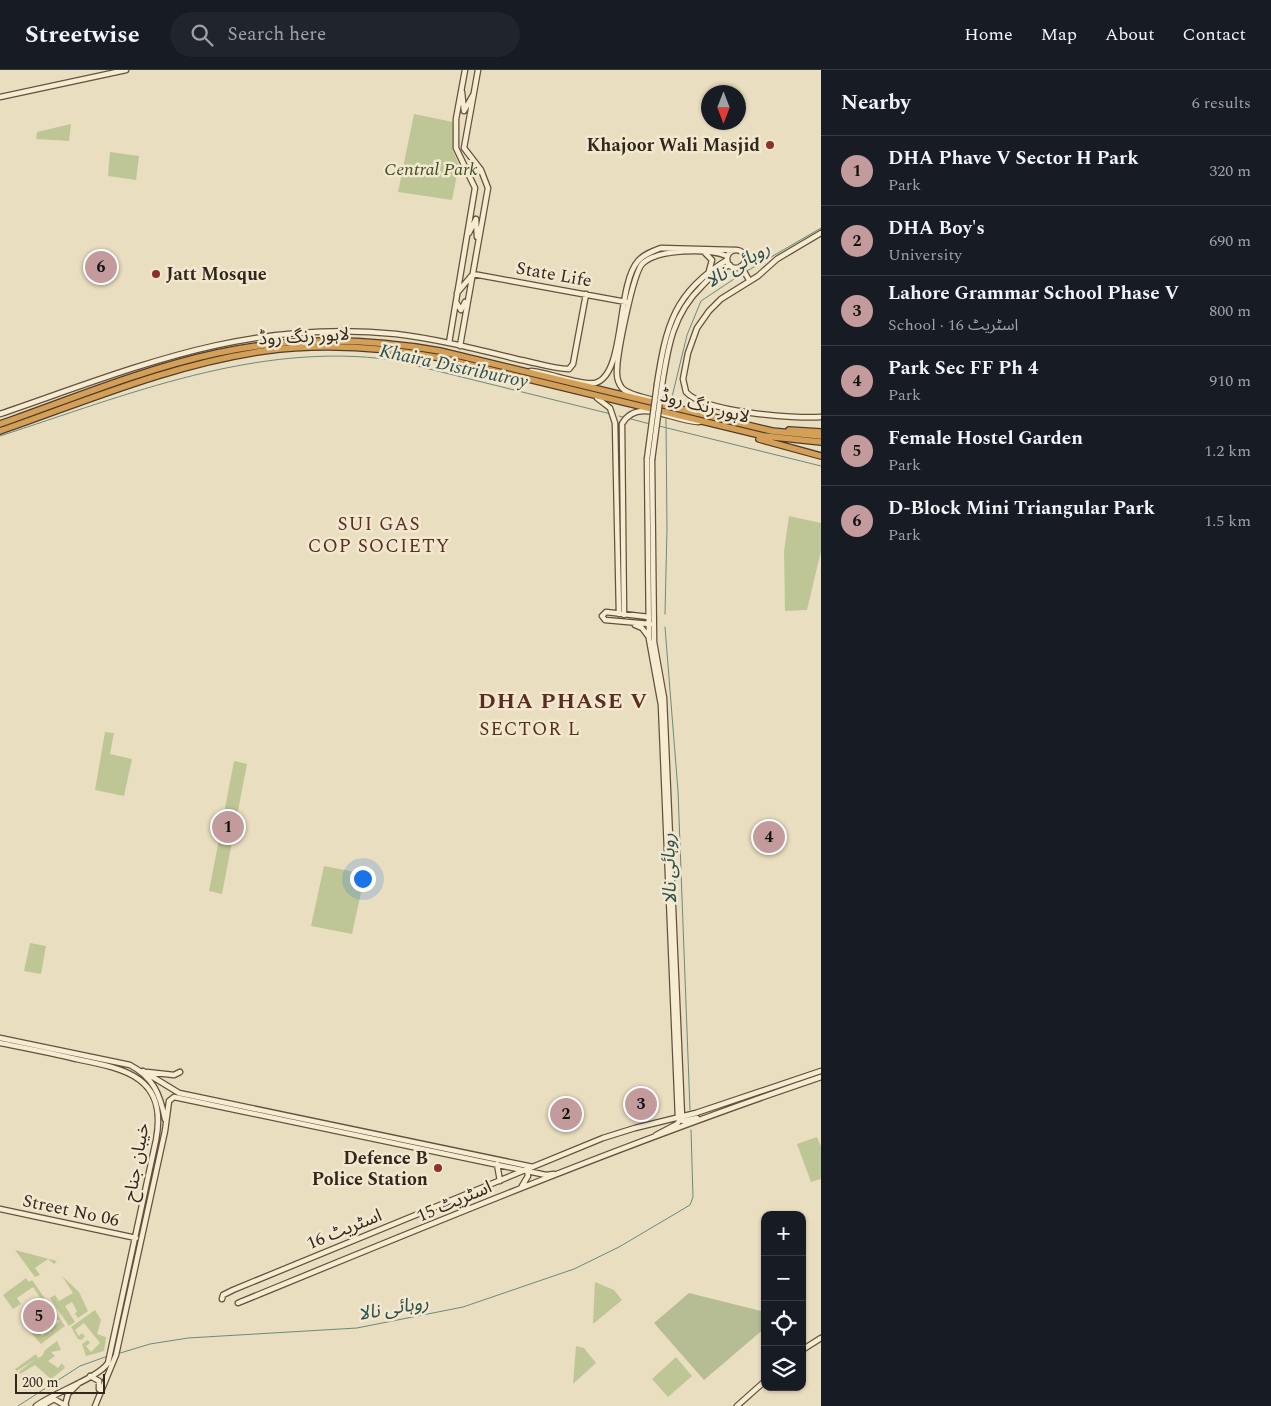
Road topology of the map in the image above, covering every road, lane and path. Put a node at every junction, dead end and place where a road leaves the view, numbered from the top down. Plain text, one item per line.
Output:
1 (126, 70) edge
2 (465, 70) edge
3 (478, 70) edge
4 (461, 91) junction
5 (474, 94) junction
6 (0, 97) edge
7 (821, 233) edge
8 (466, 239) junction
9 (478, 243) junction
10 (735, 250) junction
11 (704, 252) junction
12 (727, 258) junction
13 (730, 265) junction
14 (742, 268) junction
15 (708, 273) junction
16 (472, 274) junction
17 (748, 279) junction
18 (470, 291) junction
19 (457, 294) junction
20 (586, 294) junction
21 (456, 300) junction
22 (627, 302) junction
23 (449, 344) junction
24 (460, 346) junction
25 (518, 370) junction
26 (538, 381) junction
27 (659, 384) junction
28 (601, 399) junction
29 (617, 400) junction
30 (686, 410) junction
31 (0, 414) edge
32 (821, 417) edge
33 (708, 422) junction
34 (0, 424) edge
35 (0, 431) edge
36 (772, 431) junction
37 (821, 432) edge
38 (821, 436) edge
39 (821, 442) edge
40 (821, 456) edge
41 (621, 614) junction
42 (651, 616) junction
43 (630, 624) junction
44 (651, 624) junction
45 (649, 639) junction
46 (0, 1038) edge
47 (0, 1043) edge
48 (821, 1071) edge
49 (143, 1072) junction
50 (180, 1072) dead end
51 (821, 1077) edge
52 (174, 1090) junction
53 (170, 1099) junction
54 (681, 1120) junction
55 (166, 1121) junction
56 (497, 1164) junction
57 (529, 1169) junction
58 (554, 1174) junction
59 (500, 1181) junction
60 (521, 1188) junction
61 (0, 1209) edge
62 (136, 1238) junction
63 (222, 1299) dead end
64 (238, 1303) dead end
65 (821, 1338) edge
66 (806, 1347) edge
67 (114, 1353) junction
68 (90, 1376) junction
69 (79, 1382) junction
70 (761, 1385) edge
71 (55, 1393) junction
72 (98, 1396) junction
73 (51, 1399) junction
74 (36, 1406) edge
75 (42, 1406) edge
76 (65, 1406) edge
77 (95, 1406) edge
78 (737, 1406) edge

1 - 6 main road
2 - 4 main road
3 - 5 main road
4 - 5 main road
4 - 8 main road
5 - 9 main road
7 - 17 main road
8 - 9 main road
8 - 19 main road
9 - 16 main road
10 - 12 main road
10 - 14 main road
10 - 22 main road
11 - 12 main road
11 - 15 main road
11 - 22 main road
12 - 13 main road
12 - 15 main road
13 - 14 main road
13 - 27 main road
14 - 17 main road
15 - 27 main road
16 - 18 main road
16 - 19 main road
16 - 20 main road, State Life
17 - 32 main road
18 - 21 main road
18 - 24 main road
19 - 21 main road
20 - 22 main road, State Life
20 - 24 main road
21 - 23 main road
22 - 25 main road
22 - 30 main road
23 - 24 main road
23 - 31 main road
25 - 30 highway, لاہور رنگ روڈ
25 - 34 highway, لاہور رنگ روڈ
26 - 28 main road
26 - 29 highway, لاہور رنگ روڈ
26 - 35 highway, لاہور رنگ روڈ
27 - 42 main road, bridge
28 - 29 main road
28 - 41 main road
29 - 33 highway, لاہور رنگ روڈ
30 - 36 highway, لاہور رنگ روڈ
33 - 39 highway, لاہور رنگ روڈ
33 - 40 highway
33 - 41 main road
36 - 37 highway
36 - 38 highway, لاہور رنگ روڈ
41 - 42 main road
41 - 43 main road
42 - 44 main road
43 - 44 main road
43 - 45 main road
44 - 45 main road
44 - 54 main road
45 - 54 main road
46 - 49 main road
47 - 62 main road, خیبان جناح
48 - 54 main road
49 - 50 main road
49 - 52 main road
49 - 55 main road, خیبان جناح
51 - 54 main road
52 - 53 main road, خیبان جناح
52 - 57 main road
53 - 55 main road, خیبان جناح
53 - 56 main road
54 - 57 main road, اسٹریٹ 16
54 - 58 main road, اسٹریٹ 15
55 - 67 main road, خیبان جناح
56 - 57 main road
56 - 59 main road
57 - 58 main road
57 - 59 main road, اسٹریٹ 16
57 - 60 main road
58 - 60 main road, اسٹریٹ 15
59 - 63 main road, اسٹریٹ 16
60 - 64 main road, اسٹریٹ 15
61 - 62 main road, Street No 06
62 - 67 main road, خیبان جناح
65 - 66 main road
67 - 68 main road, خیبان جناح
67 - 72 main road, خیبان جناح
68 - 69 main road, خیبان جناح
68 - 72 main road
69 - 71 main road, خیبان جناح
69 - 76 main road
70 - 78 main road
71 - 73 main road
71 - 74 main road, خیبان جناح
72 - 77 main road, خیبان جناح
73 - 75 main road
73 - 76 main road

